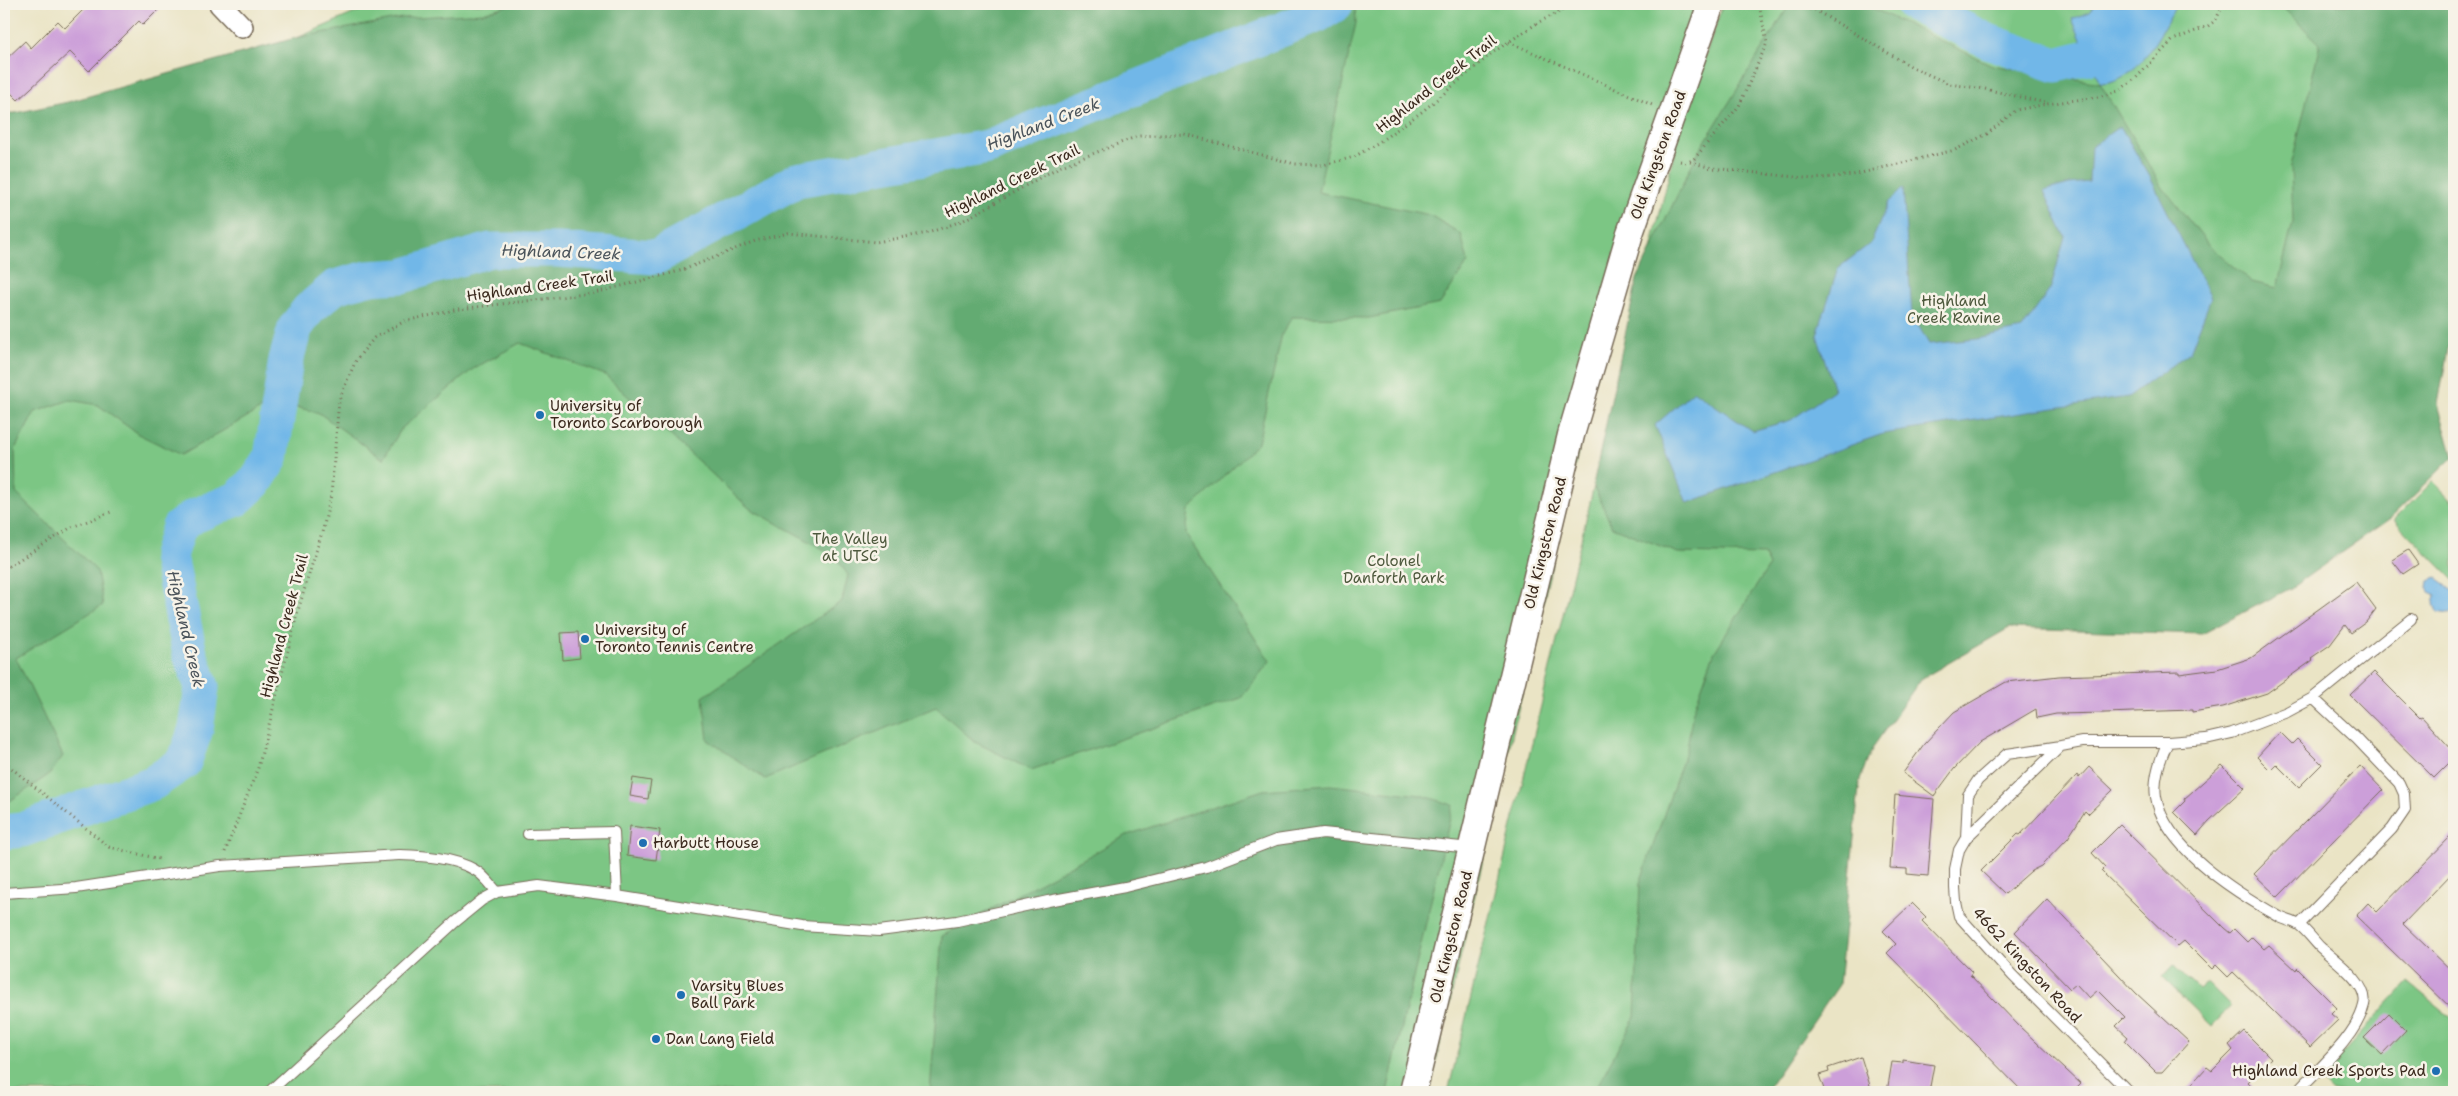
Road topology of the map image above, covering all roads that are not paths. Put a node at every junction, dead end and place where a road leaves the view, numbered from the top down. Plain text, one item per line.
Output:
1 (220, 4) edge
2 (1710, 8) edge
3 (242, 27) dead end
4 (2411, 618) dead end
5 (2313, 698) junction
6 (2168, 742) junction
7 (2061, 746) junction
8 (528, 834) dead end
9 (1966, 838) junction
10 (1472, 848) junction
11 (497, 892) junction
12 (4, 893) edge
13 (617, 896) junction
14 (2299, 926) junction
15 (269, 1092) edge
16 (1413, 1092) edge
17 (2129, 1092) edge
18 (2297, 1092) edge

1 - 3 street
2 - 10 street, Old Kingston Road
4 - 5 lane, 4662 Kingston Road
5 - 6 lane, 4662 Kingston Road
5 - 14 lane
6 - 7 lane, 4662 Kingston Road
6 - 14 lane
7 - 9 lane, 4662 Kingston Road
7 - 9 lane, 4662 Kingston Road
8 - 13 lane
9 - 17 lane, 4662 Kingston Road
10 - 13 lane
10 - 16 street, Old Kingston Road
11 - 12 lane
11 - 13 lane
11 - 15 lane
14 - 18 lane

